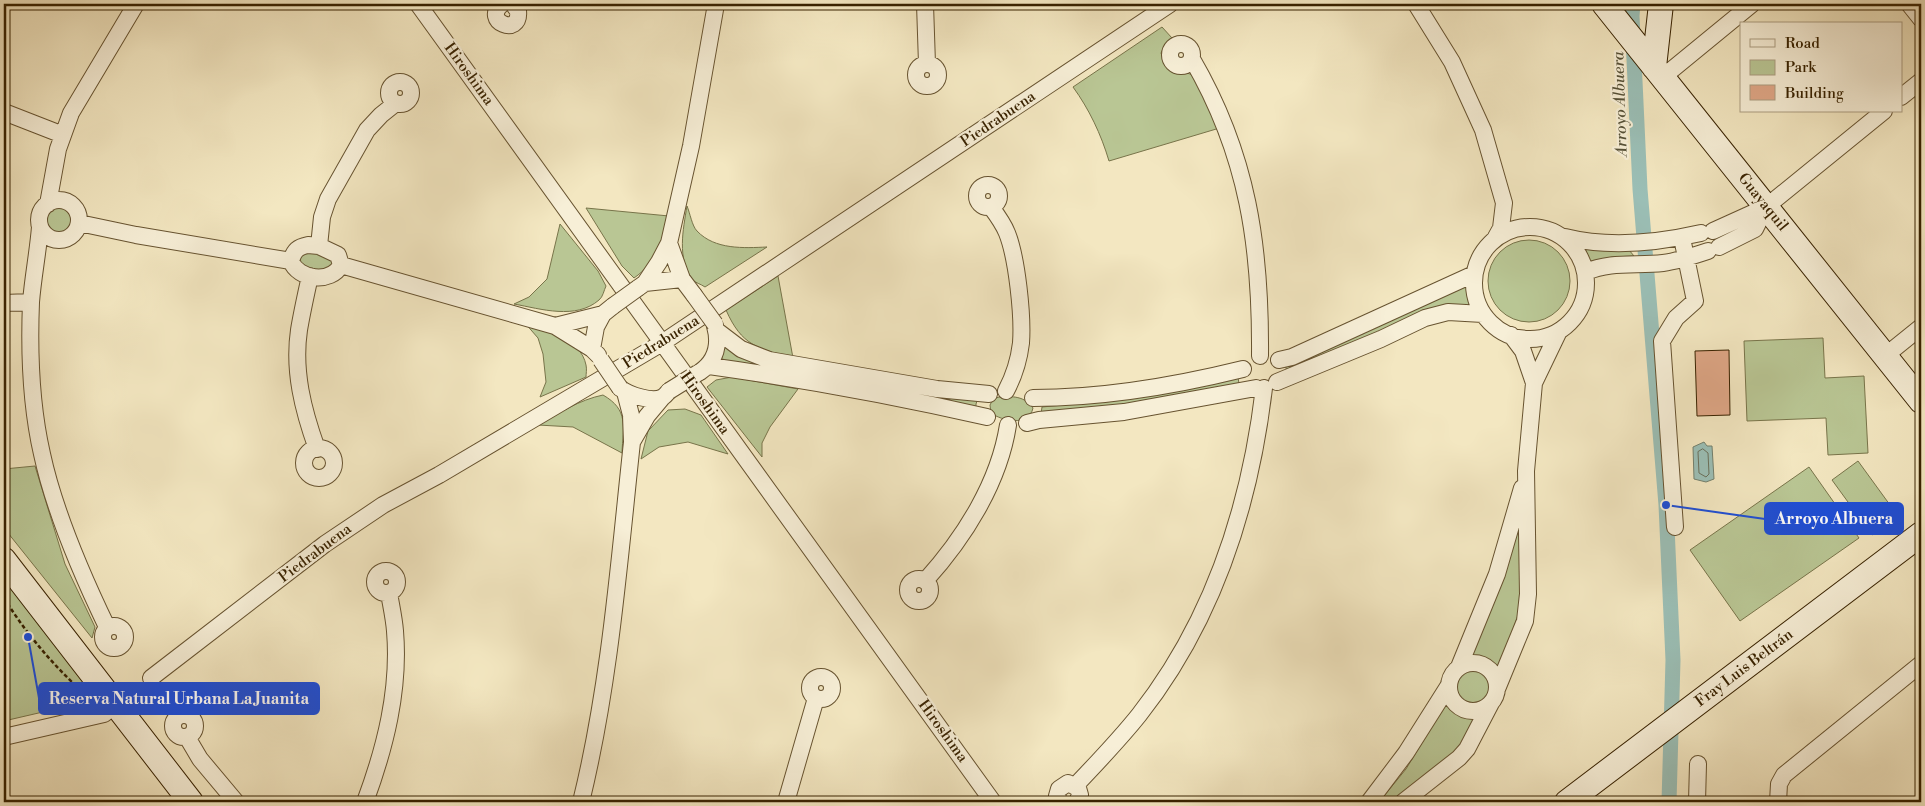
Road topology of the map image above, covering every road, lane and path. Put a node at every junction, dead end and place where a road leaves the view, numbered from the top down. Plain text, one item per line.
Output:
1 (136, 4) edge
2 (418, 4) edge
3 (502, 4) edge
4 (513, 4) edge
5 (716, 4) edge
6 (925, 4) edge
7 (1170, 4) edge
8 (1416, 4) edge
9 (1661, 4) edge
10 (1752, 4) edge
11 (1909, 4) edge
12 (1608, 8) edge
13 (1921, 19) edge
14 (1192, 59) dead end
15 (927, 64) dead end
16 (1659, 72) junction
17 (1921, 81) edge
18 (1902, 96) edge
19 (396, 103) dead end
20 (4, 112) edge
21 (1883, 112) edge
22 (63, 135) junction
23 (55, 169) junction
24 (68, 202) junction
25 (1504, 203) junction
26 (48, 204) junction
27 (991, 207) dead end
28 (1766, 207) junction
29 (79, 222) junction
30 (1528, 226) junction
31 (40, 227) junction
32 (1564, 237) junction
33 (1496, 238) junction
34 (1682, 238) junction
35 (65, 239) junction
36 (669, 243) junction
37 (318, 246) junction
38 (1687, 258) junction
39 (291, 261) junction
40 (37, 262) junction
41 (341, 265) junction
42 (1586, 272) junction
43 (1474, 274) junction
44 (310, 276) junction
45 (682, 279) junction
46 (642, 285) junction
47 (31, 302) junction
48 (4, 303) edge
49 (608, 310) junction
50 (1483, 314) junction
51 (555, 326) junction
52 (716, 327) junction
53 (1921, 328) edge
54 (1558, 331) junction
55 (1512, 335) junction
56 (662, 343) junction
57 (597, 354) junction
58 (1260, 356) junction
59 (1885, 356) junction
60 (1279, 360) junction
61 (1243, 369) junction
62 (704, 370) junction
63 (1534, 383) junction
64 (1265, 386) junction
65 (623, 390) junction
66 (1006, 391) junction
67 (666, 394) junction
68 (988, 394) junction
69 (1032, 398) junction
70 (1921, 401) edge
71 (987, 417) junction
72 (1026, 423) junction
73 (1008, 426) junction
74 (632, 442) junction
75 (317, 448) dead end
76 (1526, 471) junction
77 (1675, 527) dead end
78 (1921, 534) edge
79 (4, 560) edge
80 (925, 581) dead end
81 (388, 593) dead end
82 (4, 598) edge
83 (107, 627) dead end
84 (1921, 664) edge
85 (1459, 667) junction
86 (151, 678) dead end
87 (75, 684) dead end
88 (1449, 685) junction
89 (1494, 696) junction
90 (816, 698) dead end
91 (116, 705) junction
92 (4, 737) edge
93 (187, 737) dead end
94 (1698, 764) dead end
95 (1075, 786) junction
96 (1573, 800) edge
97 (191, 802) edge
98 (236, 802) edge
99 (364, 802) edge
100 (581, 802) edge
101 (786, 802) edge
102 (993, 802) edge
103 (1060, 802) edge
104 (1077, 802) edge
105 (1369, 802) edge
106 (1403, 802) edge
107 (1697, 802) edge
108 (1778, 802) edge

1 - 22 street
2 - 56 street, Hiroshima
3 - 4 street
5 - 36 street
6 - 15 street
7 - 56 street, Piedrabuena
8 - 25 street
9 - 16 street
10 - 16 street
11 - 13 street
12 - 16 street, Guayaquil
14 - 58 street
16 - 28 street, Guayaquil
17 - 18 street
19 - 37 street
20 - 22 street
21 - 28 street
22 - 23 street
23 - 24 street
23 - 26 street
24 - 26 street
24 - 29 street
25 - 30 street
25 - 33 street
26 - 31 street
27 - 66 street
28 - 34 street
28 - 38 street
28 - 59 street, Guayaquil
29 - 35 street
29 - 39 street
30 - 32 street
30 - 33 street
31 - 35 street
31 - 40 street
32 - 34 street
32 - 42 street
33 - 43 street
34 - 38 street
35 - 40 street
36 - 45 street
36 - 46 street
37 - 39 street
37 - 41 street
38 - 42 street
38 - 77 street
39 - 44 street
40 - 47 street
41 - 44 street
41 - 51 street
42 - 54 street
43 - 50 street
43 - 60 street
44 - 75 street
45 - 46 street
45 - 52 street, bridge
46 - 49 street, bridge
47 - 48 street
47 - 83 street
49 - 51 street
49 - 57 street
50 - 55 street
50 - 64 street
51 - 57 street
52 - 62 street
52 - 68 street
53 - 59 street
54 - 55 street
54 - 63 street
55 - 63 street
56 - 86 street, Piedrabuena
56 - 102 street, Hiroshima
57 - 65 street, bridge
58 - 60 street
58 - 61 street
59 - 70 street, Guayaquil
60 - 64 street
61 - 64 street
61 - 69 street
62 - 67 street, bridge
62 - 71 street
63 - 76 street
64 - 72 street
64 - 95 street
65 - 67 street
65 - 74 street
66 - 68 street
66 - 69 street
67 - 74 street
68 - 71 street
69 - 72 street
71 - 73 street
72 - 73 street
73 - 80 street
74 - 100 street
76 - 85 street
76 - 89 street
78 - 96 street, Fray Luis Beltrán
79 - 91 street
81 - 99 street
82 - 87 path
84 - 108 street
85 - 88 street
85 - 89 street
88 - 89 street
88 - 105 street
89 - 106 street
90 - 101 street
91 - 92 street
91 - 97 street
93 - 98 street
94 - 107 street
95 - 103 street
95 - 104 street

